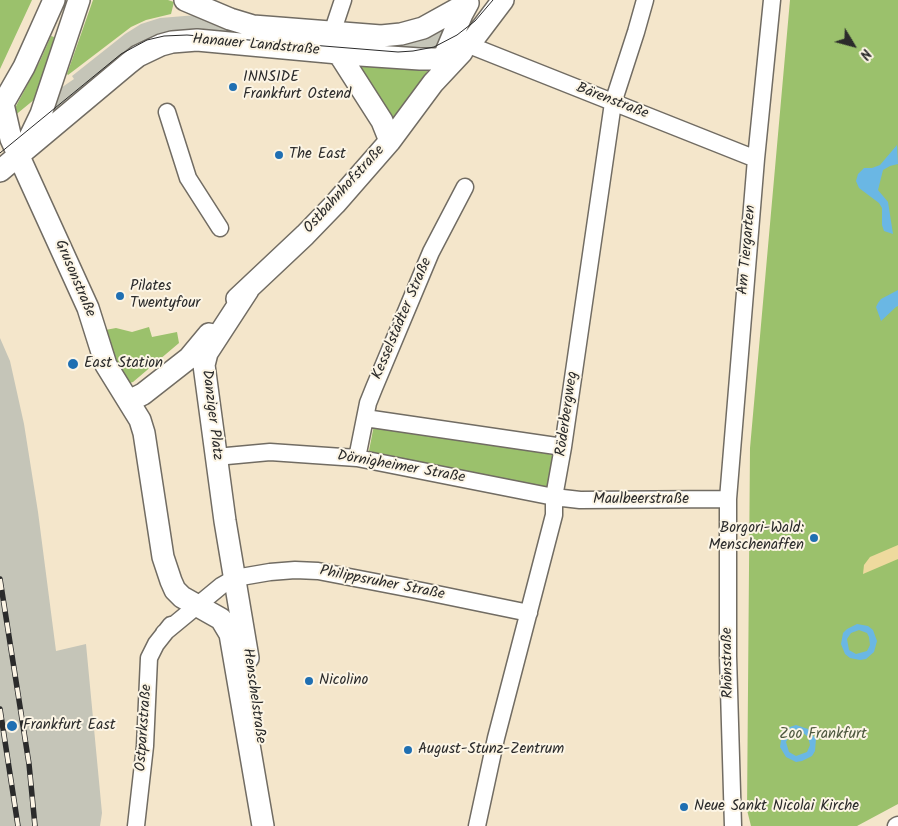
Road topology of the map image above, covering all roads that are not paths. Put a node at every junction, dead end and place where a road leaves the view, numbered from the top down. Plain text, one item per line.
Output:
1 (54, 0) edge
2 (79, 0) edge
3 (185, 0) edge
4 (343, 0) edge
5 (503, 0) edge
6 (644, 0) edge
7 (772, 0) edge
8 (211, 4) edge
9 (466, 5) edge
10 (330, 39) junction
11 (468, 45) junction
12 (443, 58) junction
13 (434, 83) junction
14 (613, 103) junction
15 (2, 107) edge
16 (167, 112) dead end
17 (390, 140) junction
18 (18, 156) junction
19 (756, 159) junction
20 (0, 171) edge
21 (465, 187) dead end
22 (220, 228) dead end
23 (243, 295) junction
24 (129, 401) junction
25 (365, 418) junction
26 (563, 447) junction
27 (216, 456) junction
28 (357, 458) junction
29 (554, 497) junction
30 (728, 500) junction
31 (233, 572) junction
32 (176, 590) junction
33 (198, 606) junction
34 (529, 613) junction
35 (164, 633) junction
36 (136, 826) edge
37 (263, 826) edge
38 (273, 826) edge
39 (477, 826) edge
40 (733, 826) edge

1 - 15 main road
2 - 18 main road, Hanauer Landstraße
3 - 8 main road, Hanauer Landstraße
4 - 10 street
5 - 11 main road, Hanauer Landstraße
6 - 14 street, Röderbergweg
7 - 19 street, Am Tiergarten
8 - 10 main road, Hanauer Landstraße
9 - 10 main road, Hanauer Landstraße
9 - 11 main road
9 - 12 main road
10 - 12 main road, Hanauer Landstraße
10 - 17 main road
10 - 18 main road, Hanauer Landstraße
11 - 12 main road, Hanauer Landstraße
11 - 13 main road, Ostbahnhofstraße
11 - 14 street, Bärenstraße
12 - 13 main road, Ostbahnhofstraße
13 - 17 main road, Ostbahnhofstraße
14 - 19 street, Bärenstraße
14 - 26 street, Röderbergweg
15 - 18 main road
16 - 22 street
17 - 23 main road, Ostbahnhofstraße
18 - 20 main road, Hanauer Landstraße
18 - 24 main road, Grusonstraße
19 - 30 street, Am Tiergarten
21 - 25 street, Kesselstädter Straße
23 - 24 main road
23 - 27 main road, Danziger Platz
24 - 32 main road
25 - 26 street
25 - 28 street, Kesselstädter Straße
26 - 29 street, Röderbergweg
27 - 28 street, Dörnigheimer Straße
27 - 31 main road, Danziger Platz
28 - 29 street, Dörnigheimer Straße
29 - 30 street, Maulbeerstraße
29 - 34 street, Röderbergweg
30 - 40 street, Rhönstraße
31 - 33 street
31 - 34 street, Philippsruher Straße
31 - 38 main road, Henschelstraße
32 - 33 main road
32 - 35 street, Ostparkstraße
33 - 35 street, Ostparkstraße
33 - 37 main road, Henschelstraße
34 - 39 street, Röderbergweg
35 - 36 street, Ostparkstraße

